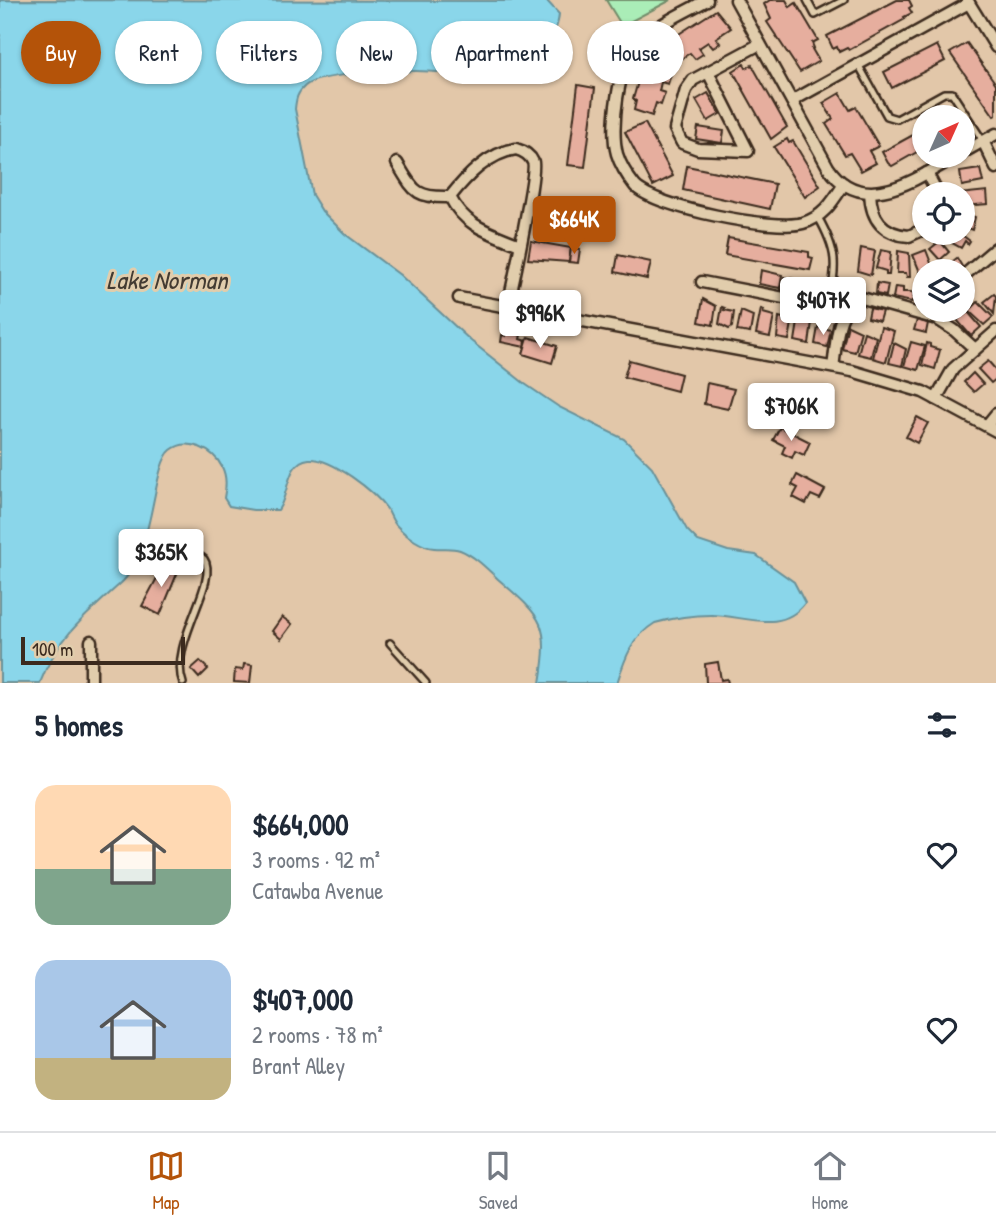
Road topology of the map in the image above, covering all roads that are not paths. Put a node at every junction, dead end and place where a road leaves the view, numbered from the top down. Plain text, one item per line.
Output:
1 (707, 0) edge
2 (736, 0) edge
3 (807, 0) edge
4 (844, 0) edge
5 (968, 2) edge
6 (760, 44) junction
7 (996, 47) edge
8 (858, 64) junction
9 (708, 72) junction
10 (792, 100) junction
11 (996, 134) edge
12 (983, 141) junction
13 (975, 146) edge
14 (397, 163) dead end
15 (936, 168) edge
16 (996, 168) edge
17 (927, 173) junction
18 (932, 182) edge
19 (844, 184) junction
20 (870, 193) junction
21 (450, 197) junction
22 (818, 217) junction
23 (912, 235) edge
24 (520, 245) junction
25 (996, 248) edge
26 (975, 266) edge
27 (702, 282) dead end
28 (459, 298) dead end
29 (508, 306) junction
30 (830, 306) junction
31 (912, 308) edge
32 (845, 310) junction
33 (944, 322) edge
34 (996, 331) edge
35 (975, 349) junction
36 (833, 368) junction
37 (936, 398) junction
38 (996, 414) edge
39 (991, 428) edge
40 (194, 552) dead end
41 (91, 641) dead end
42 (390, 643) dead end
43 (91, 683) edge
44 (183, 683) edge
45 (426, 683) edge

1 - 22 street
2 - 6 street
3 - 4 lane
5 - 7 street
5 - 8 street
6 - 9 street
6 - 10 street
8 - 10 street
8 - 12 lane
9 - 9 street
10 - 19 street
11 - 12 street
12 - 13 street
12 - 16 street
14 - 21 street
15 - 17 street
17 - 18 street
17 - 20 street
19 - 20 street
19 - 22 street
20 - 23 street
21 - 24 street
21 - 24 street
22 - 30 lane
24 - 29 street
25 - 26 street
27 - 30 street
28 - 29 street
29 - 36 street
30 - 32 street
31 - 32 street
32 - 36 street
33 - 35 street
34 - 35 street
35 - 37 street
36 - 37 street
37 - 39 street
38 - 39 street
40 - 44 lane
41 - 43 street
42 - 45 lane

